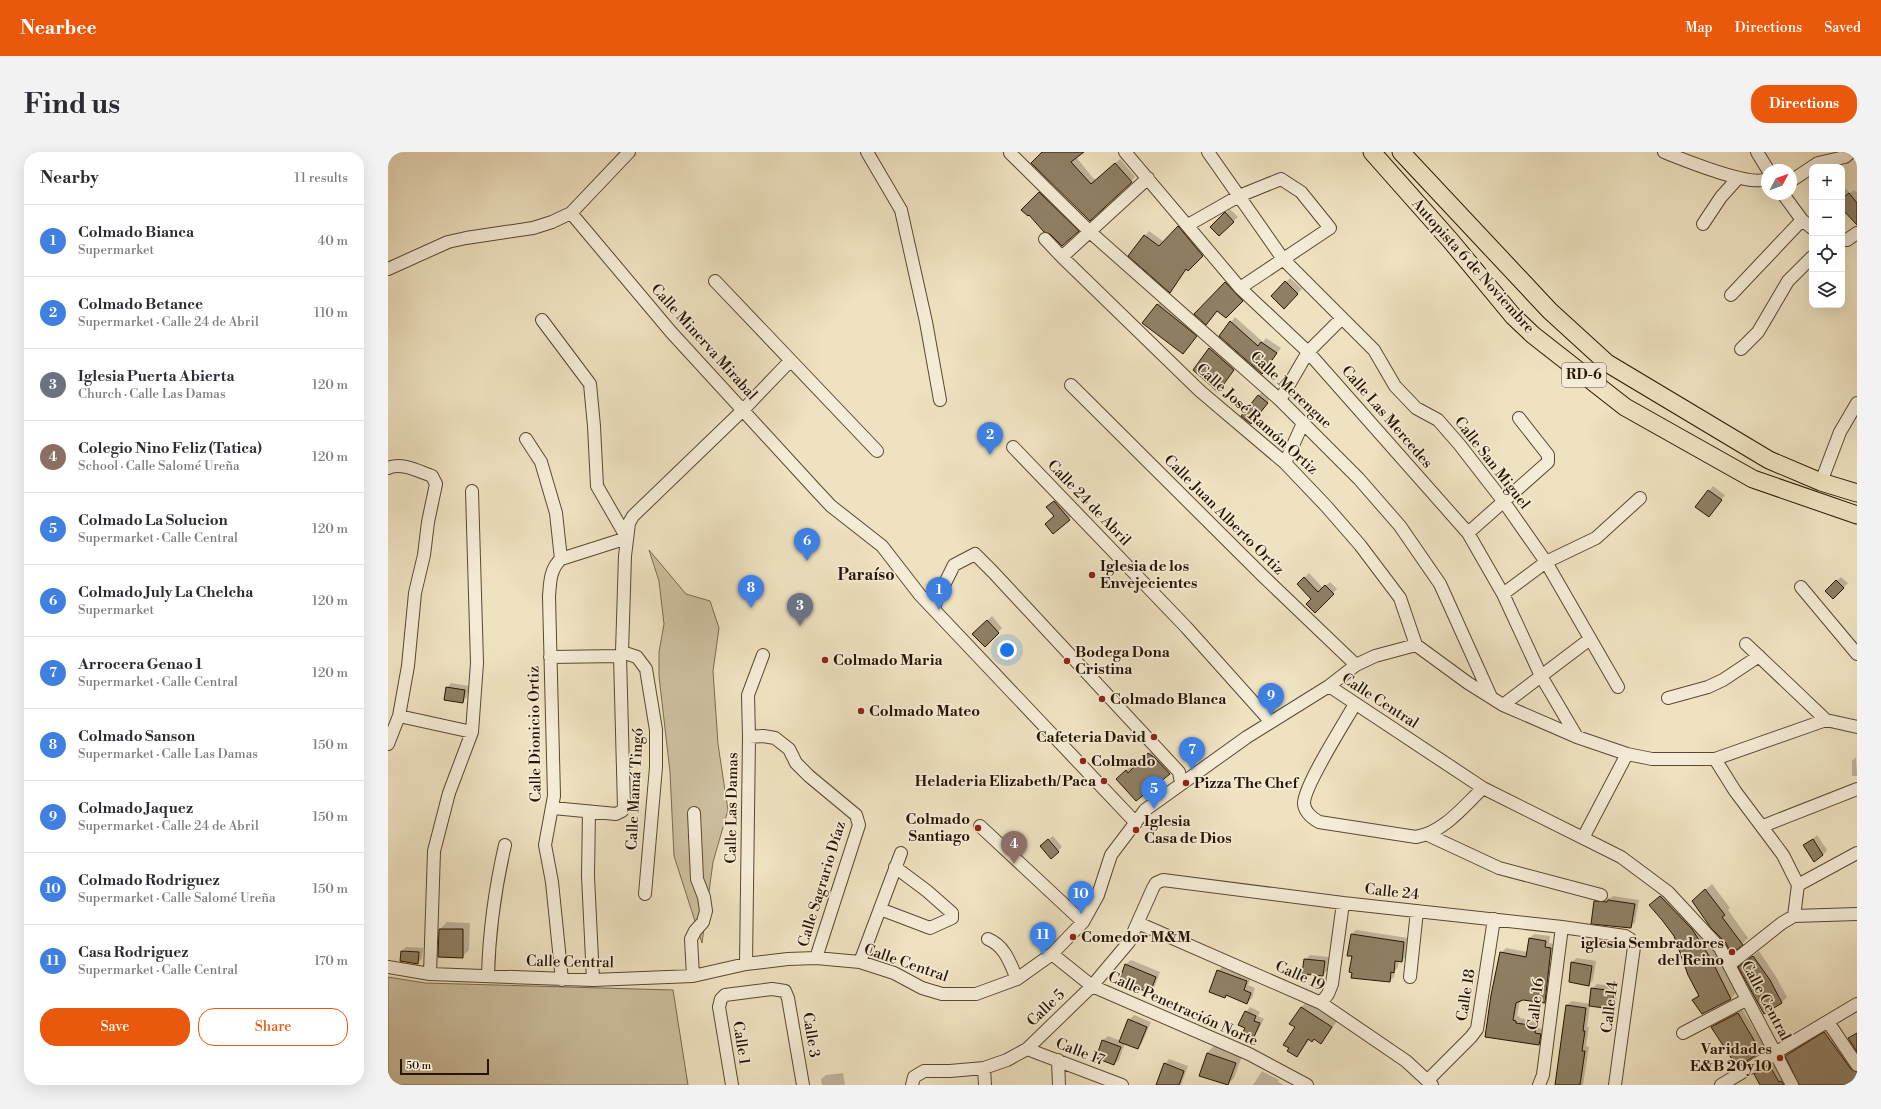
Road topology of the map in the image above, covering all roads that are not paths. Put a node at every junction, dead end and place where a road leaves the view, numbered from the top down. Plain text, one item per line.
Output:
1 (629, 152) edge
2 (867, 152) edge
3 (1125, 152) edge
4 (1208, 152) edge
5 (1372, 152) edge
6 (1401, 152) edge
7 (1664, 152) edge
8 (1757, 152) edge
9 (1851, 152) edge
10 (1010, 153) edge
11 (1764, 164) edge
12 (1797, 177) edge
13 (1148, 178) junction
14 (1738, 178) junction
15 (1761, 182) edge
16 (1239, 196) junction
17 (1787, 200) edge
18 (571, 213) junction
19 (1802, 220) junction
20 (1703, 224) dead end
21 (1188, 225) junction
22 (1809, 226) edge
23 (1090, 232) junction
24 (1857, 233) edge
25 (1045, 239) dead end
26 (1845, 240) edge
27 (1062, 258) junction
28 (1283, 259) junction
29 (1809, 260) edge
30 (388, 269) edge
31 (715, 281) dead end
32 (1240, 288) junction
33 (1731, 295) dead end
34 (1342, 318) junction
35 (542, 320) dead end
36 (1741, 349) dead end
37 (1308, 352) junction
38 (790, 361) junction
39 (1071, 385) dead end
40 (940, 400) dead end
41 (1280, 400) junction
42 (1857, 403) edge
43 (743, 410) junction
44 (1518, 418) dead end
45 (1303, 423) junction
46 (526, 439) dead end
47 (1013, 447) dead end
48 (877, 451) dead end
49 (1285, 463) junction
50 (388, 468) edge
51 (1821, 482) junction
52 (472, 491) dead end
53 (1857, 493) edge
54 (1640, 498) dead end
55 (1504, 502) junction
56 (1857, 515) edge
57 (1468, 533) junction
58 (627, 538) junction
59 (561, 559) junction
60 (1546, 562) junction
61 (1802, 587) dead end
62 (1502, 594) junction
63 (934, 610) junction
64 (1590, 639) junction
65 (1746, 644) dead end
66 (1416, 645) junction
67 (621, 654) junction
68 (1857, 654) edge
69 (763, 655) dead end
70 (1759, 656) junction
71 (550, 657) junction
72 (1356, 666) junction
73 (1541, 676) junction
74 (1329, 686) junction
75 (1618, 688) dead end
76 (1491, 697) junction
77 (1668, 698) dead end
78 (1355, 704) junction
79 (1503, 705) junction
80 (399, 716) junction
81 (1826, 720) junction
82 (1271, 722) junction
83 (1857, 727) edge
84 (472, 732) junction
85 (1577, 737) junction
86 (750, 738) junction
87 (388, 744) edge
88 (1627, 754) junction
89 (1715, 759) junction
90 (1181, 783) junction
91 (1483, 788) junction
92 (1857, 789) edge
93 (553, 808) junction
94 (589, 812) junction
95 (694, 813) dead end
96 (1136, 823) junction
97 (980, 826) dead end
98 (1763, 826) junction
99 (1428, 835) junction
100 (1583, 838) junction
101 (505, 845) dead end
102 (901, 853) dead end
103 (1857, 853) edge
104 (895, 867) junction
105 (1156, 884) joint
106 (1798, 885) junction
107 (645, 894) dead end
108 (1601, 895) dead end
109 (1343, 903) junction
110 (880, 909) junction
111 (1417, 911) junction
112 (1857, 914) edge
113 (1794, 916) junction
114 (1494, 919) junction
115 (1083, 922) junction
116 (1138, 923) junction
117 (1562, 927) junction
118 (1625, 936) joint
119 (988, 939) dead end
120 (1052, 954) junction
121 (816, 958) junction
122 (860, 962) junction
123 (746, 964) junction
124 (1729, 965) junction
125 (388, 967) edge
126 (430, 974) junction
127 (488, 976) junction
128 (693, 976) junction
129 (1410, 978) dead end
130 (1017, 979) junction
131 (562, 980) junction
132 (593, 980) junction
133 (1092, 986) junction
134 (785, 990) joint
135 (1746, 1000) junction
136 (1321, 1002) junction
137 (1857, 1004) edge
138 (1828, 1022) junction
139 (1684, 1033) dead end
140 (1027, 1049) junction
141 (1775, 1054) junction
142 (1058, 1060) junction
143 (1857, 1064) edge
144 (984, 1068) junction
145 (1430, 1082) edge
146 (732, 1085) edge
147 (803, 1085) edge
148 (912, 1085) edge
149 (985, 1085) edge
150 (1059, 1085) edge
151 (1122, 1085) edge
152 (1307, 1085) edge
153 (1539, 1085) edge
154 (1615, 1085) edge
155 (1720, 1085) edge
156 (1792, 1085) edge

1 - 18 street
2 - 40 street
3 - 13 street, Calle Las Mercedes
4 - 16 street, Calle San Miguel
5 - 56 highway, Autopista 6 de Noviembre / RD-6
6 - 51 highway, Autopista 6 de Noviembre / RD-6
7 - 14 street
8 - 11 street
9 - 12 street
10 - 23 street, Calle Merengue
13 - 21 street, Calle Las Mercedes
13 - 23 street
14 - 15 street
14 - 20 street
16 - 21 street
16 - 28 street, Calle San Miguel
16 - 28 street
17 - 19 street
18 - 30 street
18 - 43 street, Calle Minerva Mirabal
19 - 22 street
19 - 33 street
21 - 32 street, Calle Las Mercedes
23 - 27 street
23 - 41 street, Calle Merengue
24 - 26 street
25 - 27 street, Calle José Ramón Ortiz
27 - 49 street, Calle José Ramón Ortiz
28 - 32 street
28 - 34 street, Calle San Miguel
29 - 36 street
31 - 38 street
32 - 37 street, Calle Las Mercedes
34 - 37 street
34 - 55 street, Calle San Miguel
35 - 58 street
37 - 41 street
37 - 57 street, Calle Las Mercedes
38 - 43 street
38 - 48 street
39 - 72 street, Calle Juan Alberto Ortiz
41 - 45 street, Calle Merengue
42 - 51 street
43 - 58 street
43 - 63 street, Calle Minerva Mirabal
44 - 55 street
45 - 49 street
45 - 76 street, Calle Merengue
46 - 59 street
47 - 82 street, Calle 24 de Abril
49 - 66 street, Calle José Ramón Ortiz
50 - 80 street
51 - 53 highway, Autopista 6 de Noviembre / RD-6
52 - 84 street
54 - 60 street
55 - 57 street
55 - 60 street, Calle San Miguel
57 - 62 street, Calle Las Mercedes
58 - 59 street
58 - 67 street
59 - 71 street, Calle Dionicio Ortiz
60 - 62 street
60 - 64 street, Calle San Miguel
61 - 68 street
62 - 73 street, Calle Las Mercedes
63 - 90 street
63 - 96 street, Calle Minerva Mirabal
64 - 73 street
64 - 75 street, Calle San Miguel
65 - 70 street
66 - 72 street
66 - 76 street
67 - 71 street, Calle Mamá Tingó
67 - 94 street
67 - 107 street, Calle Mamá Tingó
69 - 86 street, Calle Las Damas
70 - 77 street
70 - 81 street
71 - 93 street, Calle Dionicio Ortiz
72 - 74 street
73 - 79 street
73 - 85 street, Calle Las Mercedes
74 - 78 street, Calle Central
74 - 82 street, Calle Central
76 - 79 street
78 - 91 street, Calle Central
78 - 99 street
79 - 85 street
80 - 84 street
80 - 87 street
81 - 83 street
81 - 89 street
82 - 90 street, Calle Central
84 - 126 street
85 - 88 street
86 - 121 street, Calle Sagrario Díaz
86 - 123 street, Calle Las Damas
88 - 89 street
88 - 100 street
89 - 98 street
90 - 96 street, Calle Central
91 - 99 street
91 - 100 street, Calle Central
92 - 98 street
93 - 94 street
93 - 131 street, Calle Dionicio Ortiz
94 - 132 street
95 - 128 street
96 - 115 street, Calle Central
97 - 115 street
98 - 106 street
99 - 108 street
100 - 124 street, Calle Central
101 - 127 street
102 - 104 street
103 - 106 street
104 - 110 street
104 - 110 street
105 - 109 street, Calle 24
105 - 116 street, Calle 5
106 - 113 street
109 - 111 street, Calle 24
109 - 136 street
110 - 122 street
111 - 114 street, Calle 24
111 - 129 street
112 - 113 street
113 - 124 street
114 - 117 street, Calle 24
114 - 145 street, Calle 18
115 - 120 street, Calle Central
116 - 133 street, Calle 5
116 - 136 street, Calle 19
117 - 118 street, Calle 24
117 - 153 street, Calle 16
118 - 154 street, Calle 14
119 - 130 street
120 - 130 street, Calle Central
120 - 133 street, Calle Penetración Norte
121 - 122 street, Calle Central
121 - 123 street, Calle Central
122 - 130 street, Calle Central
123 - 128 street, Calle Central
124 - 135 street, Calle Central
125 - 126 street, Calle Central
126 - 127 street, Calle Central
127 - 131 street, Calle Central
128 - 132 street, Calle Central
131 - 132 street, Calle Central
133 - 140 street, Calle 5
133 - 152 street, Calle Penetración Norte
134 - 146 street, Calle 1
134 - 147 street, Calle 3
135 - 139 street
135 - 141 street, Calle Central
136 - 145 street, Calle 19
137 - 138 street
138 - 141 street
138 - 143 street
140 - 142 street, Calle 17
140 - 144 street, Calle 5
141 - 155 street
141 - 156 street, Calle Central
142 - 150 street
142 - 151 street, Calle 17
144 - 148 street, Calle 5
144 - 149 street

